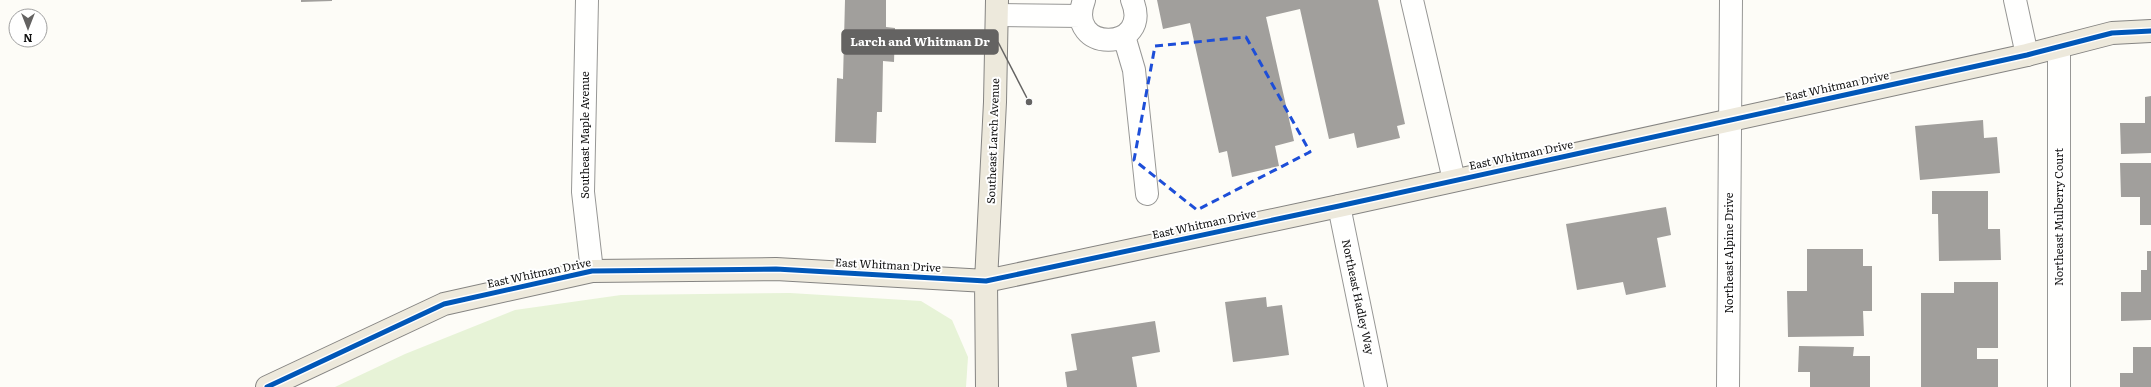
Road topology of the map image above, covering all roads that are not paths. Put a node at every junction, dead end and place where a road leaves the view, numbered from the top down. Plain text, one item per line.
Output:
1 (587, 0) edge
2 (1132, 0) edge
3 (1412, 0) edge
4 (1731, 0) edge
5 (2015, 0) edge
6 (997, 7) edge
7 (1083, 8) edge
8 (2151, 31) edge
9 (1124, 36) junction
10 (2059, 47) junction
11 (2027, 55) junction
12 (1730, 120) junction
13 (1454, 180) junction
14 (1147, 194) dead end
15 (1339, 206) junction
16 (592, 270) junction
17 (986, 281) junction
18 (267, 387) edge
19 (987, 387) edge
20 (1376, 387) edge
21 (1728, 387) edge
22 (2059, 387) edge

1 - 16 street, Southeast Maple Avenue
2 - 9 street
3 - 13 street
4 - 12 street, Northeast Alpine Drive
5 - 11 street
6 - 7 street
6 - 17 main road, Southeast Larch Avenue
7 - 9 street
8 - 10 main road, East Whitman Drive
9 - 14 street
10 - 11 main road, East Whitman Drive
10 - 22 street, Northeast Mulberry Court
11 - 12 main road, East Whitman Drive
12 - 13 main road, East Whitman Drive
12 - 21 street, Northeast Alpine Drive
13 - 15 main road, East Whitman Drive
15 - 17 main road, East Whitman Drive
15 - 20 street, Northeast Hadley Way
16 - 17 main road, East Whitman Drive
16 - 18 main road, East Whitman Drive
17 - 19 main road, Southeast Larch Avenue

